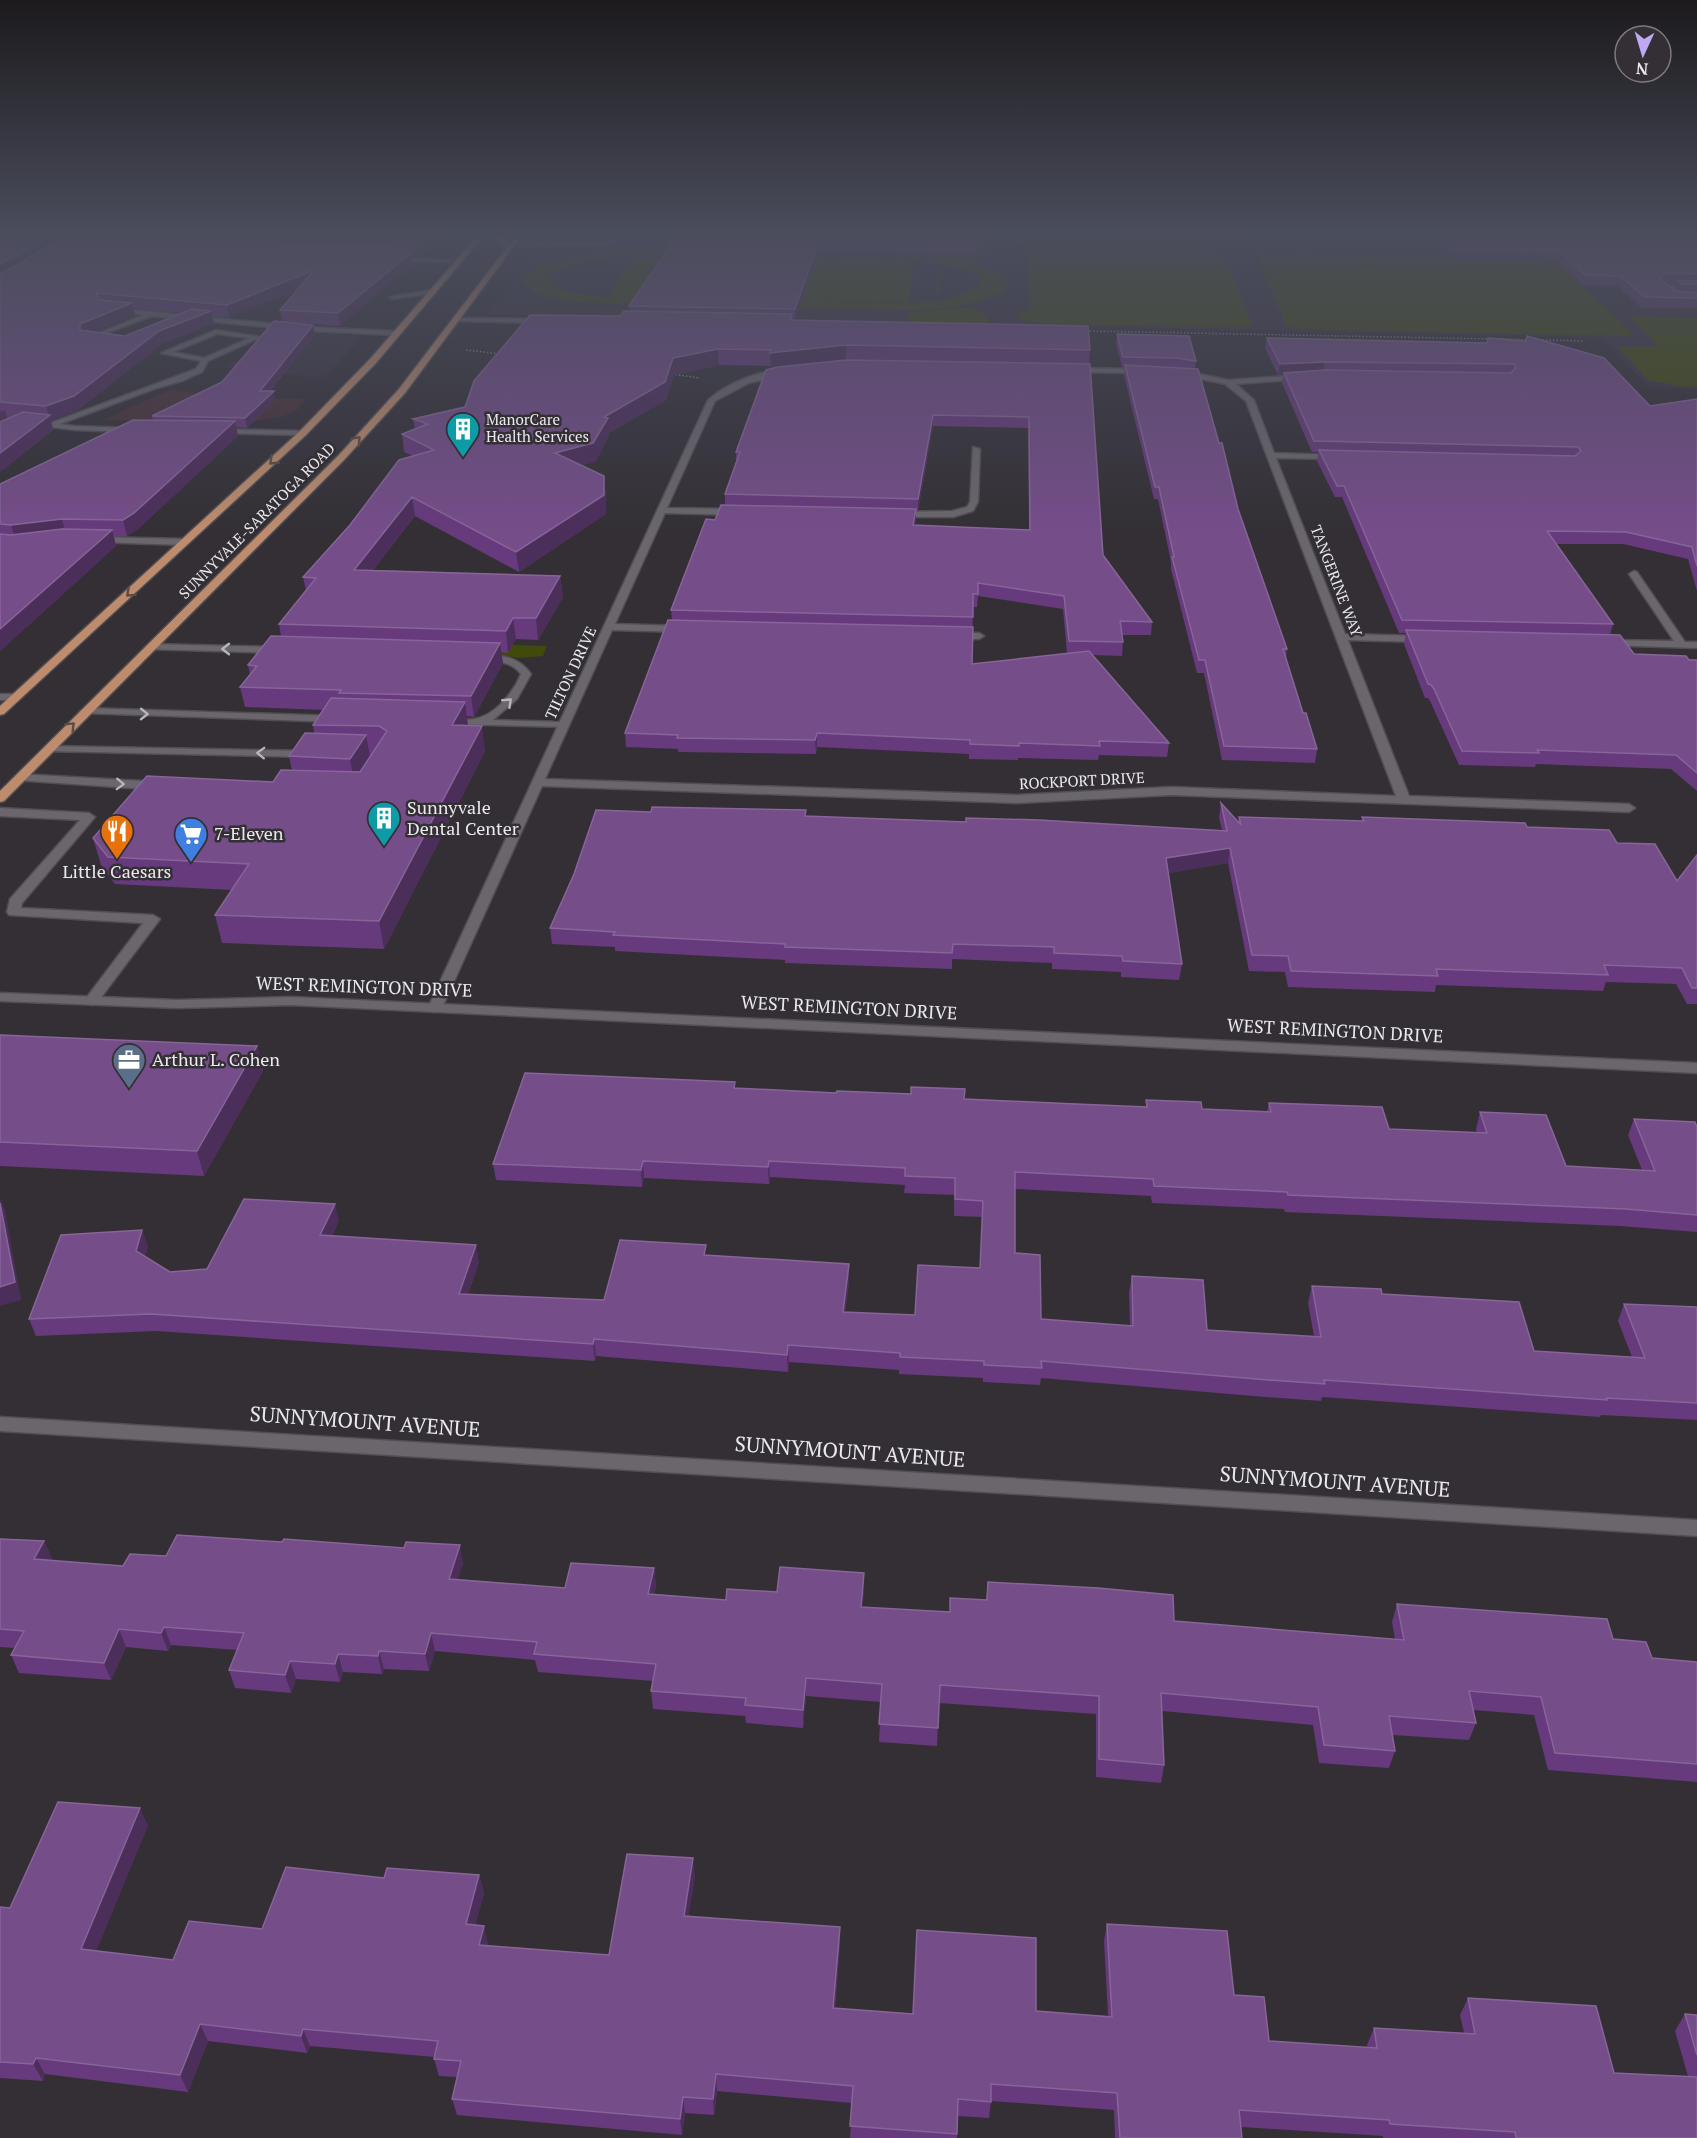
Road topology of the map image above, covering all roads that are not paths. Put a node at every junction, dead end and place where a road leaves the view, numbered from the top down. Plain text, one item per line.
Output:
1 (104, 333) edge
2 (214, 333) edge
3 (222, 333) edge
4 (384, 333) edge
5 (394, 333) joint
6 (446, 333) edge
7 (106, 343) edge
8 (205, 360) junction
9 (791, 370) edge
10 (1068, 370) edge
11 (1149, 371) edge
12 (1167, 371) edge
13 (1313, 376) edge
14 (1228, 382) junction
15 (0, 419) edge
16 (27, 422) junction
17 (49, 425) junction
18 (145, 426) edge
19 (108, 429) junction
20 (7, 431) edge
21 (204, 431) edge
22 (303, 433) junction
23 (97, 438) edge
24 (976, 449) dead end
25 (1271, 455) junction
26 (1349, 458) edge
27 (662, 510) junction
28 (753, 512) edge
29 (880, 515) edge
30 (88, 540) edge
31 (185, 542) junction
32 (1634, 574) dead end
33 (608, 627) junction
34 (689, 629) edge
35 (944, 636) edge
36 (979, 636) dead end
37 (1342, 637) junction
38 (1438, 639) edge
39 (1589, 643) edge
40 (1682, 645) junction
41 (1697, 645) edge
42 (150, 647) junction
43 (296, 651) edge
44 (475, 657) edge
45 (0, 697) edge
46 (16, 697) junction
47 (86, 711) junction
48 (0, 712) edge
49 (351, 719) edge
50 (432, 721) edge
51 (478, 723) junction
52 (564, 725) junction
53 (48, 749) junction
54 (325, 755) edge
55 (19, 778) junction
56 (538, 782) junction
57 (169, 786) edge
58 (0, 798) edge
59 (1404, 800) junction
60 (1629, 808) dead end
61 (0, 812) edge
62 (0, 997) edge
63 (91, 1001) junction
64 (435, 1008) junction
65 (1697, 1068) edge
66 (0, 1424) edge
67 (1697, 1528) edge

1 - 7 street
2 - 8 street
3 - 8 street
4 - 5 street
5 - 22 main road, SUNNYVALE-SARATOGA ROAD
42 -> 6 main road, SUNNYVALE-SARATOGA ROAD
8 - 17 street
9 - 27 street, TILTON DRIVE
10 - 11 street
12 - 14 street
13 - 14 street
14 - 25 street, TANGERINE WAY
15 - 16 street
16 - 17 street
16 - 20 street
17 - 19 street
18 - 19 street
19 - 23 street
21 - 22 street
22 -> 31 main road, SUNNYVALE-SARATOGA ROAD
24 - 29 street
25 - 26 street
25 - 37 street, TANGERINE WAY
27 - 28 street
27 - 33 street, TILTON DRIVE
30 - 31 street
31 -> 46 main road, SUNNYVALE-SARATOGA ROAD
32 - 40 street
33 - 34 street
33 - 52 street, TILTON DRIVE
35 - 36 street
37 - 38 street
37 - 59 street, TANGERINE WAY
39 - 40 street
40 - 41 street
43 -> 42 street
42 - 47 main road, SUNNYVALE-SARATOGA ROAD
51 -> 44 street
45 - 46 street
46 - 48 main road, SUNNYVALE-SARATOGA ROAD
47 -> 49 street
53 -> 47 main road, SUNNYVALE-SARATOGA ROAD
50 - 51 street
51 - 52 street
52 - 56 street, TILTON DRIVE
54 -> 53 street
53 - 55 main road, SUNNYVALE-SARATOGA ROAD
55 -> 57 street
55 - 58 main road, SUNNYVALE-SARATOGA ROAD
56 - 59 street, ROCKPORT DRIVE
56 - 64 street, TILTON DRIVE
59 - 60 street, ROCKPORT DRIVE
61 - 63 street
62 - 63 street, WEST REMINGTON DRIVE
63 - 64 street, WEST REMINGTON DRIVE
64 - 65 street, WEST REMINGTON DRIVE
66 - 67 street, SUNNYMOUNT AVENUE

